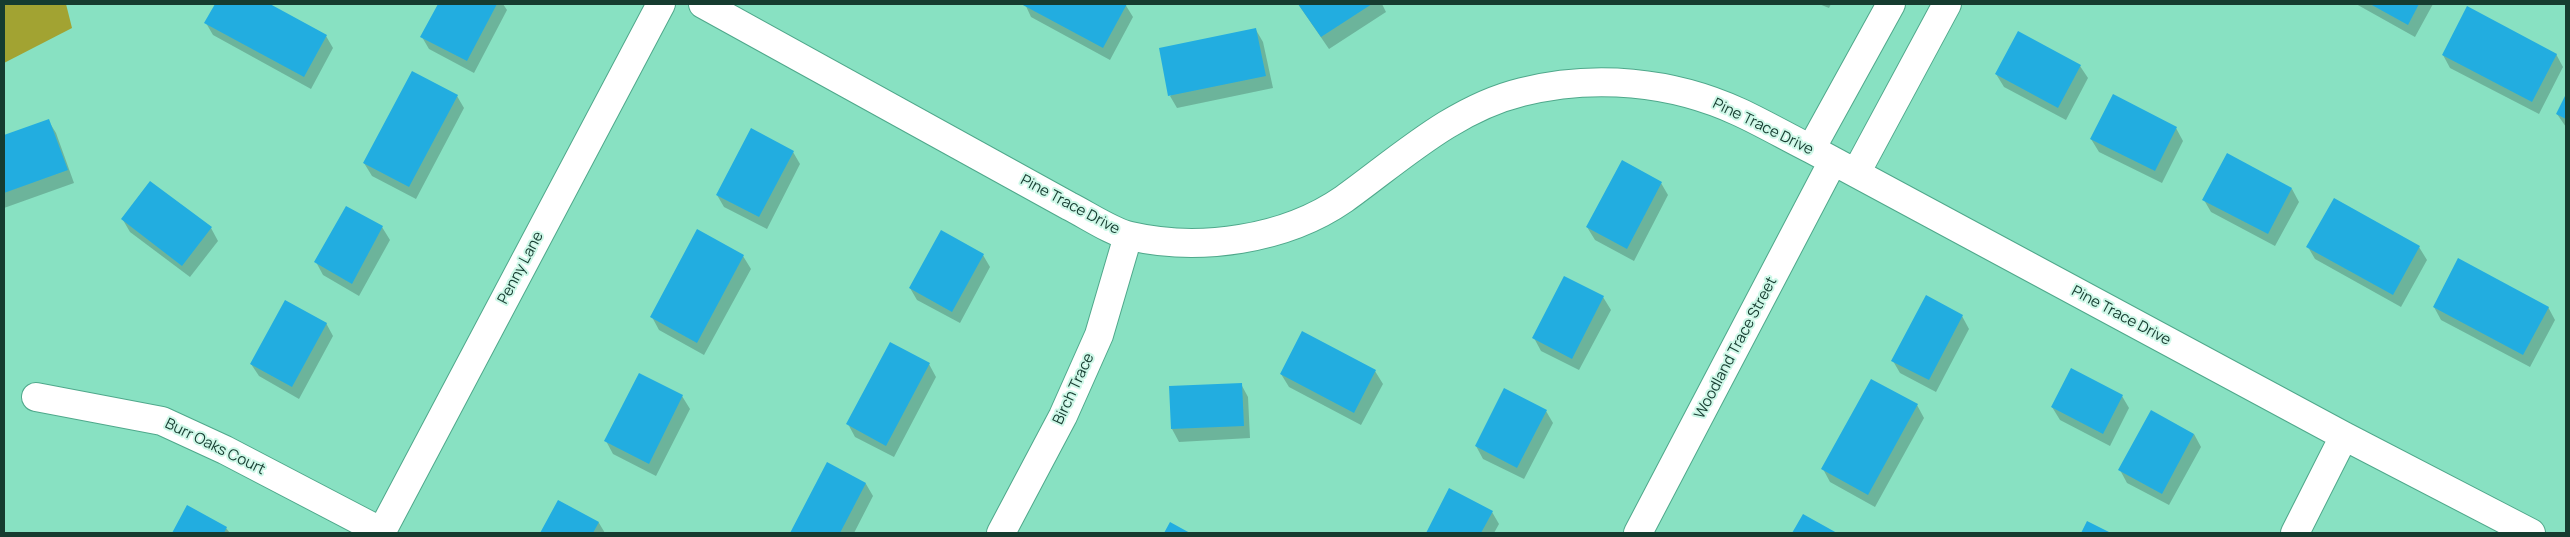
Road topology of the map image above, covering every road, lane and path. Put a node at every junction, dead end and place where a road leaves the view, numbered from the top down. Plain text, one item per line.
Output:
1 (662, 4) edge
2 (703, 4) edge
3 (1891, 4) edge
4 (1948, 4) edge
5 (1833, 161) junction
6 (1128, 236) junction
7 (36, 397) dead end
8 (2344, 436) junction
9 (382, 533) edge
10 (1001, 533) edge
11 (1638, 533) edge
12 (2295, 533) edge
13 (2531, 533) edge

1 - 9 street, Penny Lane
2 - 6 street, Pine Trace Drive
3 - 5 street, Woodland Trace Street
4 - 5 street, Woodland Trace Street
5 - 6 street, Pine Trace Drive
5 - 8 street, Pine Trace Drive
5 - 11 street, Woodland Trace Street
6 - 10 street, Birch Trace
7 - 9 street, Burr Oaks Court
8 - 12 street
8 - 13 street, Pine Trace Drive

